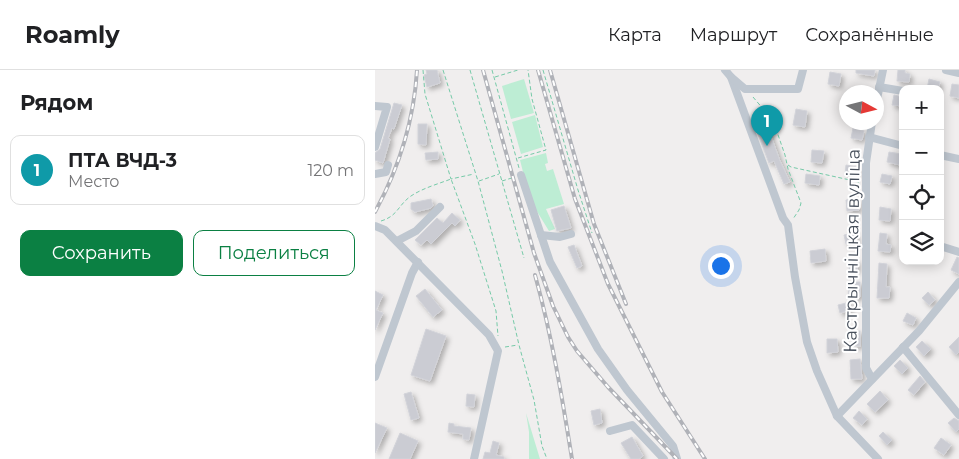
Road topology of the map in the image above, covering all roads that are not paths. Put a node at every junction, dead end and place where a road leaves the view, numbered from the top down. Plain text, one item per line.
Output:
1 (725, 70) edge
2 (803, 70) edge
3 (883, 70) edge
4 (946, 70) edge
5 (959, 73) edge
6 (731, 77) junction
7 (880, 85) edge
8 (884, 89) edge
9 (899, 90) edge
10 (375, 106) edge
11 (870, 130) edge
12 (869, 137) junction
13 (899, 145) edge
14 (375, 147) edge
15 (944, 156) edge
16 (959, 160) edge
17 (388, 165) dead end
18 (375, 174) edge
19 (521, 175) road end
20 (440, 207) dead end
21 (375, 226) edge
22 (571, 234) dead end
23 (541, 235) junction
24 (397, 241) junction
25 (944, 247) edge
26 (959, 252) edge
27 (418, 262) junction
28 (959, 282) edge
29 (903, 347) junction
30 (375, 377) edge
31 (872, 379) junction
32 (959, 415) edge
33 (837, 416) junction
34 (610, 431) dead end
35 (474, 459) edge
36 (664, 459) edge
37 (677, 459) edge
38 (878, 459) edge

1 - 6 street
2 - 6 street
3 - 7 street
4 - 5 street
6 - 33 street
8 - 9 street
10 - 14 street
11 - 12 street, Кастрычніцкая вуліца
12 - 13 street
12 - 31 street, Кастрычніцкая вуліца
15 - 16 street
17 - 18 street
19 - 23 street
20 - 24 street
21 - 24 street
22 - 23 street
23 - 37 street
24 - 27 street
25 - 26 street
27 - 30 street
27 - 35 street
28 - 29 street
29 - 31 street
29 - 32 street
31 - 33 street
33 - 38 street
34 - 36 street

